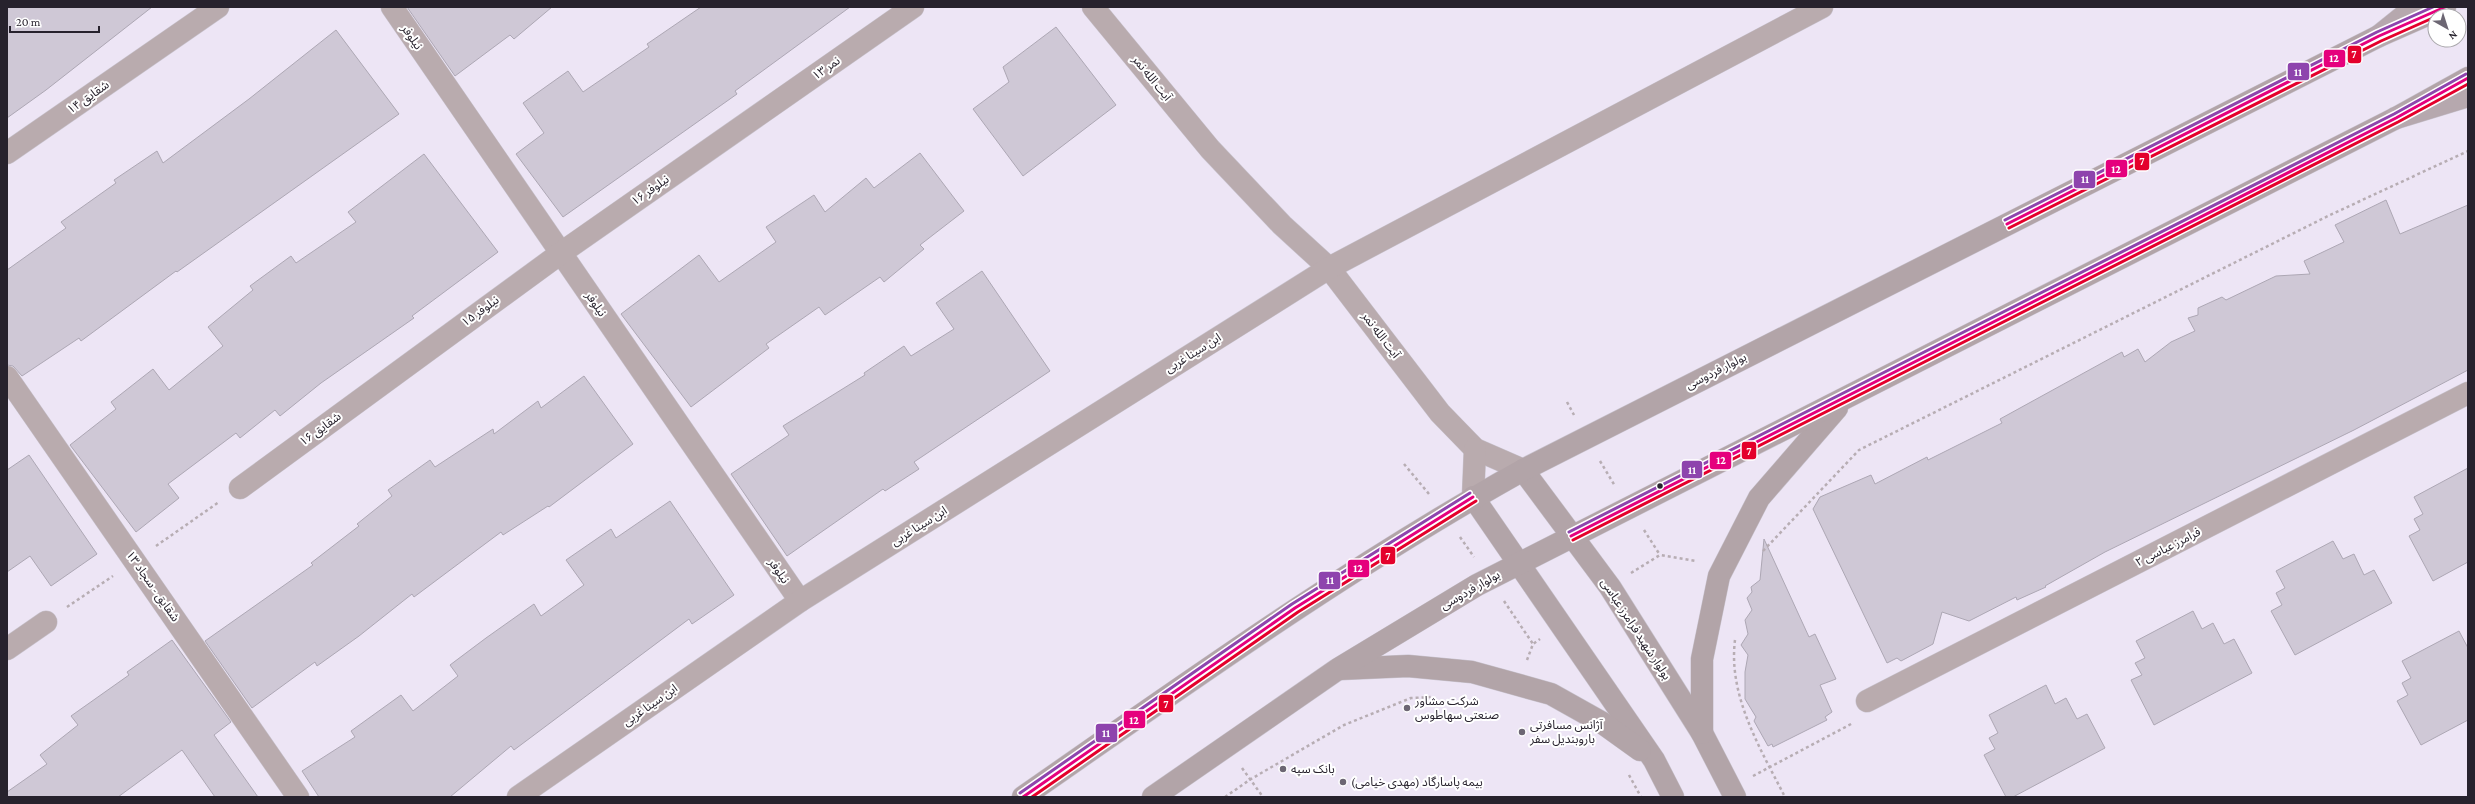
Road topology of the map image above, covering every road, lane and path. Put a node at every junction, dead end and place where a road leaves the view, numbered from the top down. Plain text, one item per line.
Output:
1 (218, 7) edge
2 (392, 7) edge
3 (912, 7) edge
4 (1093, 7) edge
5 (1822, 7) edge
6 (2415, 7) edge
7 (2445, 7) edge
8 (2379, 36) junction
9 (2468, 78) edge
10 (2468, 96) edge
11 (2396, 118) junction
12 (739, 128) joint
13 (2468, 151) edge
14 (7, 153) edge
15 (561, 253) junction
16 (1329, 268) junction
17 (400, 370) joint
18 (7, 377) edge
19 (2468, 393) edge
20 (1844, 399) junction
21 (1567, 402) dead end
22 (1586, 436) junction
23 (1475, 449) junction
24 (1404, 464) dead end
25 (1523, 470) junction
26 (240, 488) dead end
27 (1473, 498) junction
28 (1629, 508) junction
29 (1444, 514) junction
30 (1571, 536) junction
31 (1660, 555) dead end
32 (1758, 556) dead end
33 (1518, 563) junction
34 (1489, 579) junction
35 (800, 601) junction
36 (46, 622) dead end
37 (1736, 633) dead end
38 (1533, 644) dead end
39 (7, 649) edge
40 (1338, 669) junction
41 (1439, 697) dead end
42 (1867, 701) joint
43 (1702, 732) junction
44 (1225, 747) junction
45 (1654, 760) junction
46 (1770, 767) junction
47 (1251, 780) junction
48 (1733, 792) edge
49 (298, 797) edge
50 (518, 797) edge
51 (1022, 797) edge
52 (1153, 797) edge
53 (1225, 797) edge
54 (1263, 797) edge
55 (1673, 797) edge
56 (1785, 797) edge

1 - 14 street, شقایق ۱۴
2 - 15 street, نیلوفر
3 - 12 street, نمر ۱۳
4 - 16 street, آیت الله نمر
5 - 16 street, ابن سینا غربی
6 - 8 highway
7 - 8 main road, بولوار فردوسی
8 - 22 main road, بولوار فردوسی
9 - 11 main road, بولوار فردوسی
10 - 11 highway
11 - 20 main road, بولوار فردوسی
12 - 15 street, نیلوفر ۱۶
13 - 32 path
15 - 17 street, نیلوفر ۱۵
15 - 35 street, نیلوفر
16 - 23 street, آیت الله نمر
16 - 35 street, ابن سینا غربی
17 - 26 street, شقایق ۱۶
18 - 49 street, شقایق - سجاد ۱۳
19 - 42 street, فرامرز عباسی ۲
20 - 28 main road, بولوار فردوسی
20 - 43 main road
21 - 22 path
22 - 25 main road, بولوار فردوسی
22 - 28 path
23 - 25 street, آیت الله نمر
23 - 27 street
24 - 29 path
25 - 27 main road, بولوار فردوسی
25 - 30 main road, بولوار شهید فرامرز عباسی
27 - 29 main road, بولوار فردوسی
27 - 33 main road
28 - 30 main road, بولوار فردوسی
28 - 31 path
29 - 34 path
29 - 51 main road, بولوار فردوسی
30 - 33 main road, بولوار فردوسی
30 - 43 main road, بولوار شهید فرامرز عباسی
33 - 34 main road, بولوار فردوسی
33 - 45 main road
34 - 38 path
34 - 40 main road, بولوار فردوسی
35 - 50 street, ابن سینا غربی
36 - 39 street
37 - 46 path
40 - 44 main road, بولوار فردوسی
40 - 45 main road
41 - 47 path
42 - 46 path
43 - 48 main road, بولوار شهید فرامرز عباسی
44 - 47 path
44 - 52 main road, بولوار فردوسی
45 - 55 main road
46 - 48 path
46 - 56 path
47 - 53 path
47 - 54 path

